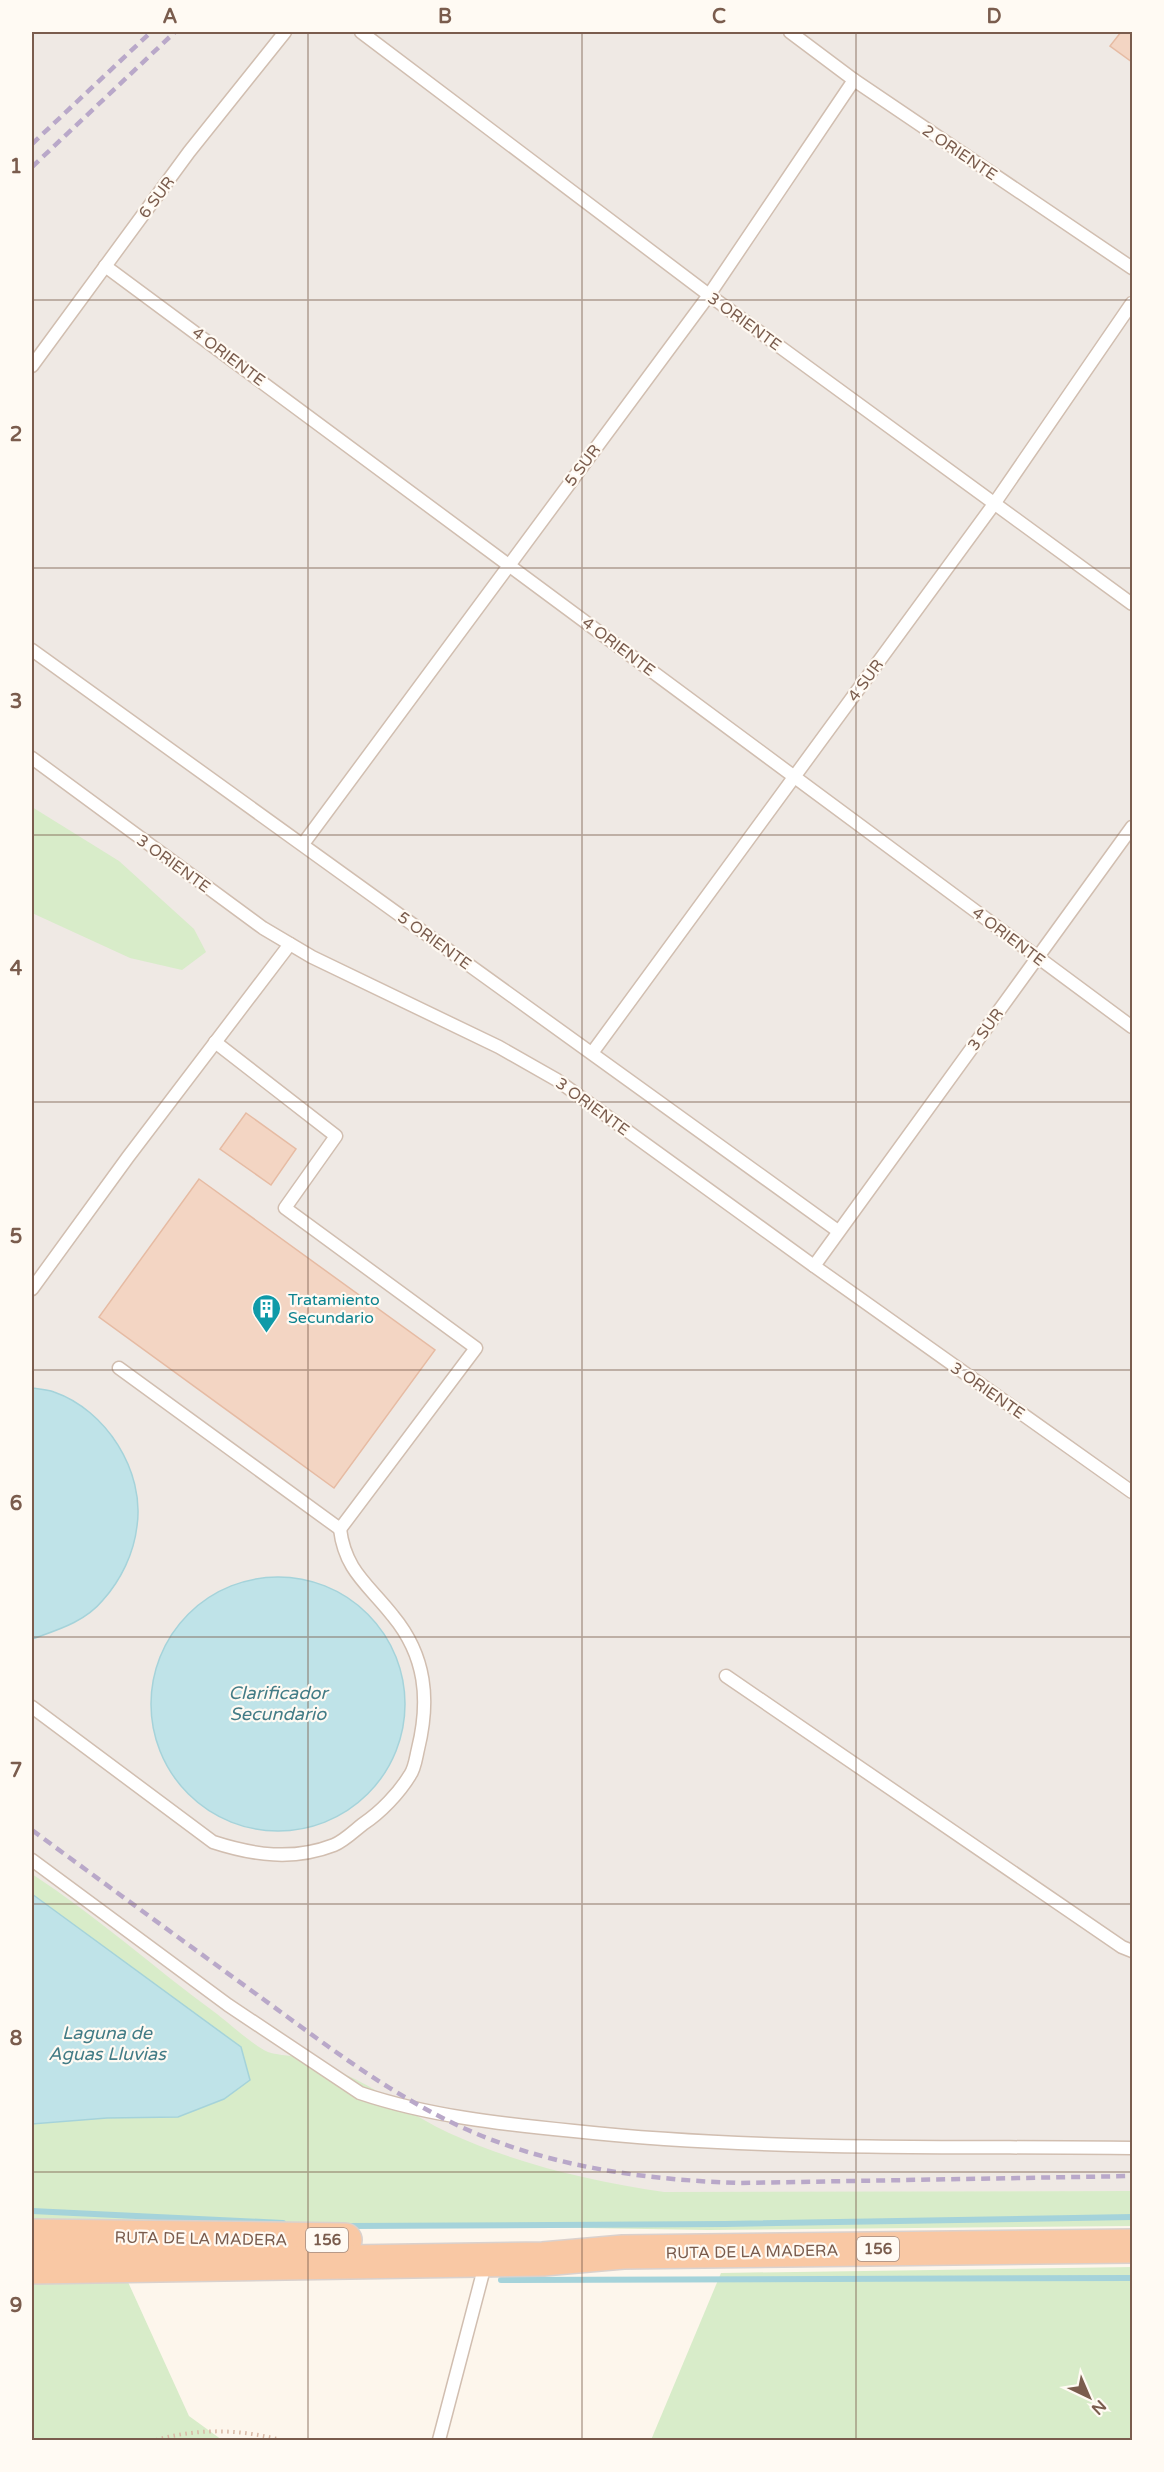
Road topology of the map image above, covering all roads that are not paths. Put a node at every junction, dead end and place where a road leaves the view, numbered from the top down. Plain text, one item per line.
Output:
1 (285, 32) edge
2 (361, 32) edge
3 (790, 32) edge
4 (854, 80) junction
5 (105, 266) junction
6 (1132, 268) edge
7 (709, 295) junction
8 (1132, 303) edge
9 (32, 366) edge
10 (994, 504) junction
11 (508, 564) junction
12 (1132, 604) edge
13 (32, 650) edge
14 (32, 758) edge
15 (794, 777) junction
16 (1132, 827) edge
17 (303, 844) junction
18 (290, 944) junction
19 (1037, 958) junction
20 (1132, 1027) edge
21 (214, 1042) junction
22 (592, 1053) junction
23 (838, 1232) junction
24 (814, 1266) junction
25 (32, 1289) edge
26 (119, 1368) dead end
27 (1132, 1492) edge
28 (340, 1529) junction
29 (726, 1676) dead end
30 (32, 1707) edge
31 (32, 1860) edge
32 (1132, 1951) edge
33 (1132, 2148) edge
34 (32, 2235) edge
35 (1132, 2246) edge
36 (622, 2252) junction
37 (486, 2260) junction
38 (32, 2266) edge
39 (439, 2440) edge

1 - 5 lane, 6 SUR
2 - 7 lane, 3 ORIENTE
3 - 4 lane, 2 ORIENTE
4 - 6 lane, 2 ORIENTE
4 - 7 lane, 5 SUR
5 - 9 lane, 6 SUR
5 - 11 lane, 4 ORIENTE
7 - 10 lane, 3 ORIENTE
7 - 11 lane, 5 SUR
8 - 10 lane, 4 SUR
10 - 12 lane, 3 ORIENTE
10 - 15 lane, 4 SUR
11 - 15 lane, 4 ORIENTE
11 - 17 lane, 5 SUR
13 - 17 lane, 5 ORIENTE
14 - 18 lane, 3 ORIENTE
15 - 19 lane, 4 ORIENTE
15 - 22 lane, 4 SUR
16 - 19 lane, 3 SUR
17 - 22 lane, 5 ORIENTE
18 - 21 lane
18 - 24 lane, 3 ORIENTE
19 - 20 lane, 4 ORIENTE
19 - 23 lane, 3 SUR
21 - 25 lane
21 - 28 lane
22 - 23 lane, 5 ORIENTE
23 - 24 lane, 3 SUR
24 - 27 lane, 3 ORIENTE
26 - 28 lane
28 - 30 lane
29 - 32 lane
31 - 33 lane
34 - 36 highway, RUTA DE LA MADERA / 156
35 - 36 highway, RUTA DE LA MADERA / 156
36 - 37 highway, RUTA DE LA MADERA / 156
37 - 38 highway, RUTA DE LA MADERA / 156
37 - 39 lane

